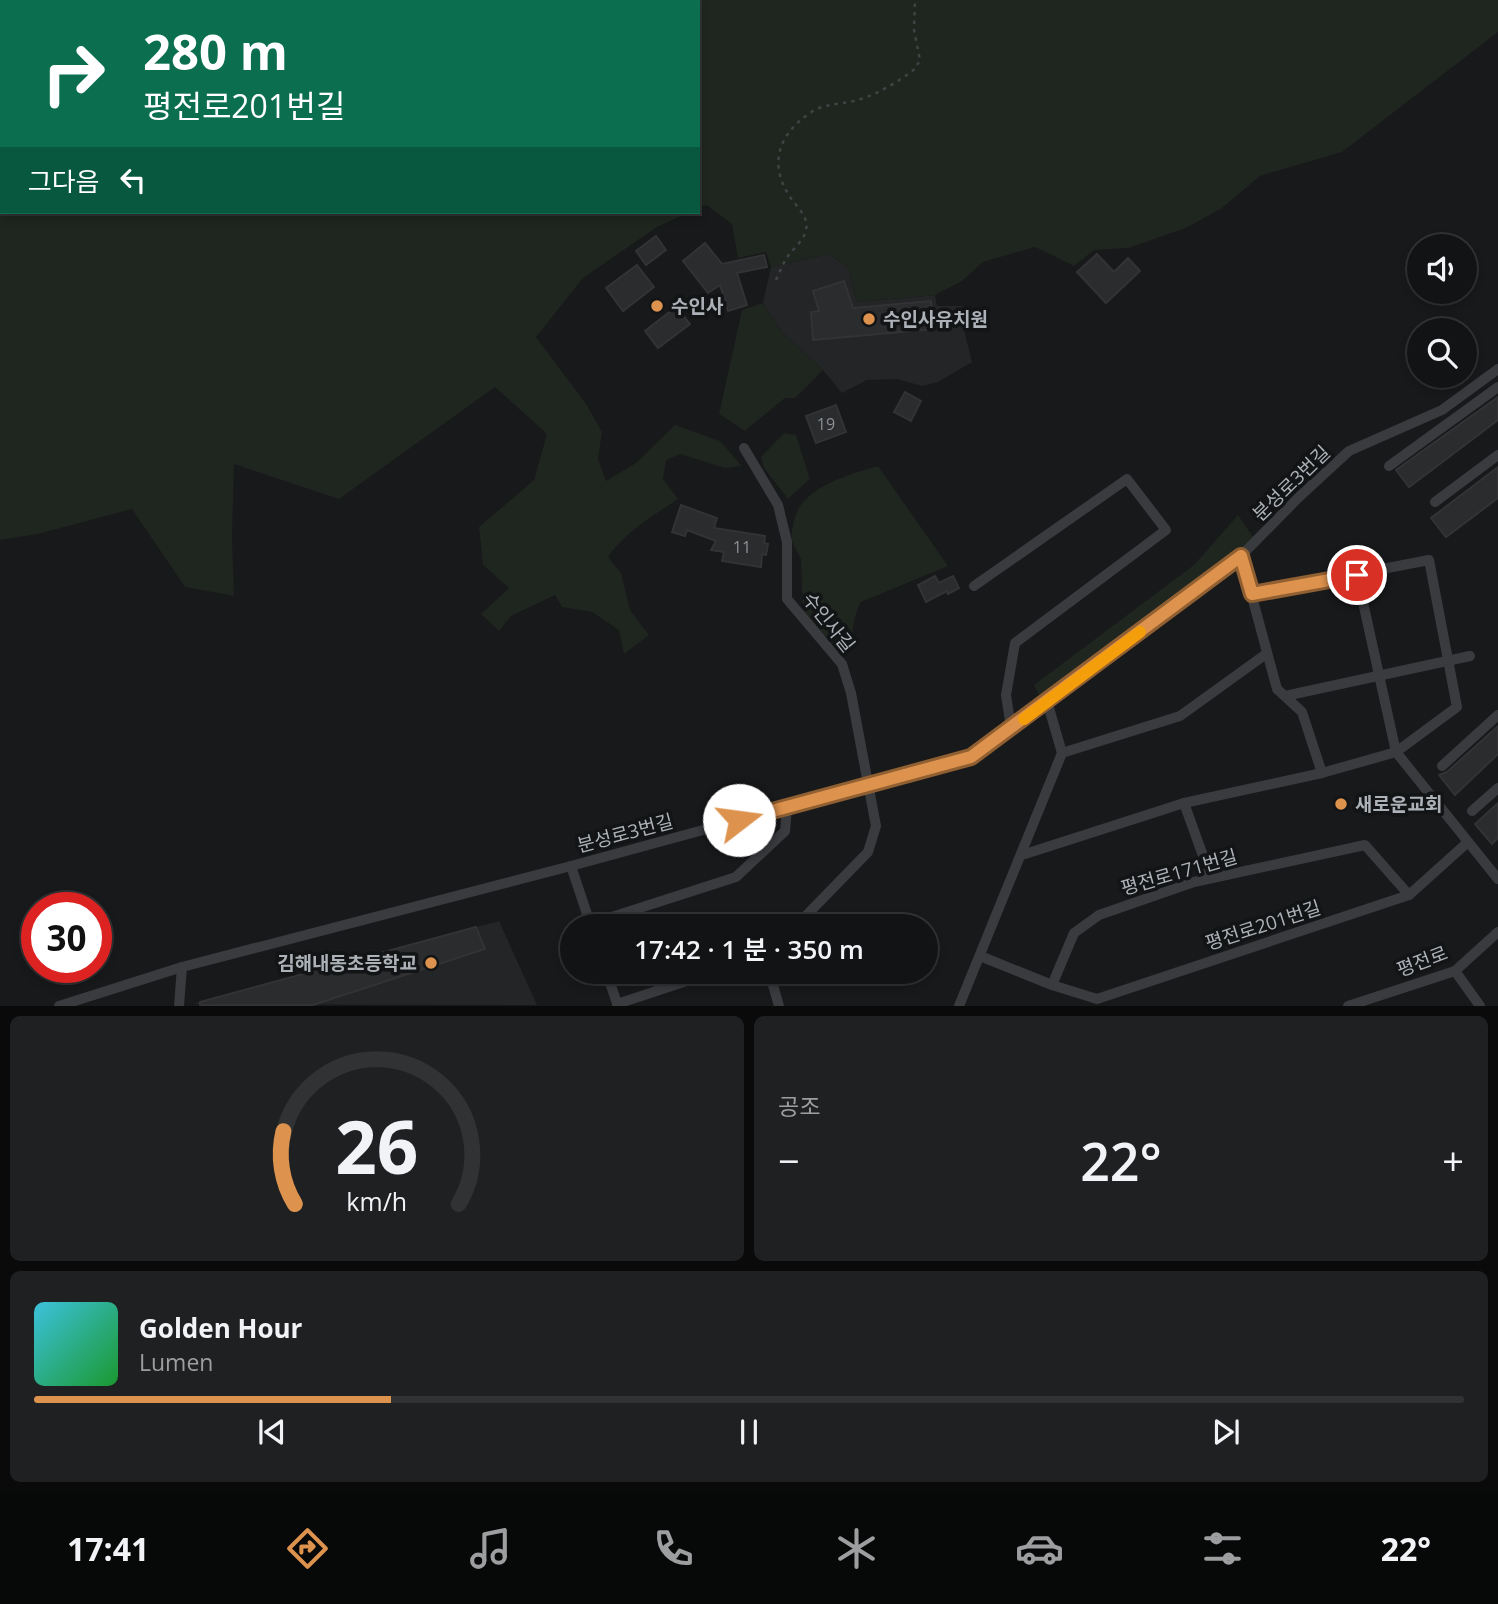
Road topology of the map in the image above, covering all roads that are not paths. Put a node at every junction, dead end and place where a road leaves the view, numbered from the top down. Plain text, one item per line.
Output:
1 (1498, 369) edge
2 (1498, 387) edge
3 (744, 448) dead end
4 (1498, 455) edge
5 (1389, 466) dead end
6 (1436, 502) dead end
7 (1241, 556) junction
8 (1357, 575) junction
9 (974, 586) dead end
10 (1252, 594) junction
11 (1266, 654) junction
12 (1470, 656) dead end
13 (1449, 661) junction
14 (1379, 675) junction
15 (1284, 696) junction
16 (1047, 701) junction
17 (1498, 715) edge
18 (1011, 728) junction
19 (1396, 752) junction
20 (1062, 753) junction
21 (1442, 766) dead end
22 (1322, 773) junction
23 (868, 784) junction
24 (1498, 788) edge
25 (1184, 803) junction
26 (787, 807) junction
27 (1472, 811) dead end
28 (1468, 842) junction
29 (1022, 855) junction
30 (571, 866) junction
31 (1211, 878) junction
32 (1498, 879) edge
33 (1409, 895) junction
34 (587, 914) edge
35 (624, 914) edge
36 (808, 914) edge
37 (1498, 932) edge
38 (980, 956) junction
39 (183, 967) junction
40 (1455, 971) junction
41 (610, 984) edge
42 (679, 984) edge
43 (773, 984) edge
44 (1052, 985) junction
45 (1380, 1000) edge
46 (617, 1005) edge
47 (59, 1006) edge
48 (179, 1006) edge
49 (779, 1006) edge
50 (959, 1006) edge
51 (1348, 1006) edge
52 (1480, 1006) edge

1 - 7 street, 분성로3번길
2 - 5 street
3 - 23 street, 수인사길
4 - 6 street
7 - 10 street
7 - 16 street, 분성로3번길
8 - 10 street
8 - 13 street
8 - 14 street
9 - 18 street
10 - 11 street
11 - 15 street
11 - 20 street
12 - 13 street
13 - 14 street
13 - 19 street
14 - 15 street
14 - 19 street
15 - 22 street
16 - 18 street, 분성로3번길
16 - 20 street
17 - 21 street
18 - 23 street, 분성로3번길
19 - 22 street
19 - 28 street
20 - 29 street
22 - 25 street
23 - 26 street, 분성로3번길
23 - 36 street, 수인사길
24 - 27 street
25 - 29 street
25 - 31 street
26 - 30 street, 분성로3번길
26 - 35 street
28 - 32 street
28 - 33 street, 평전로201번길
29 - 38 street
30 - 34 street
30 - 39 street, 분성로3번길
31 - 33 street, 평전로171번길
31 - 44 street, 평전로171번길
33 - 44 street, 평전로201번길
37 - 40 street, 평전로
38 - 44 street
38 - 50 street
39 - 47 street, 분성로3번길
39 - 48 street
40 - 45 street, 평전로
40 - 52 street
41 - 46 street
42 - 46 street
43 - 49 street
45 - 51 street, 평전로

